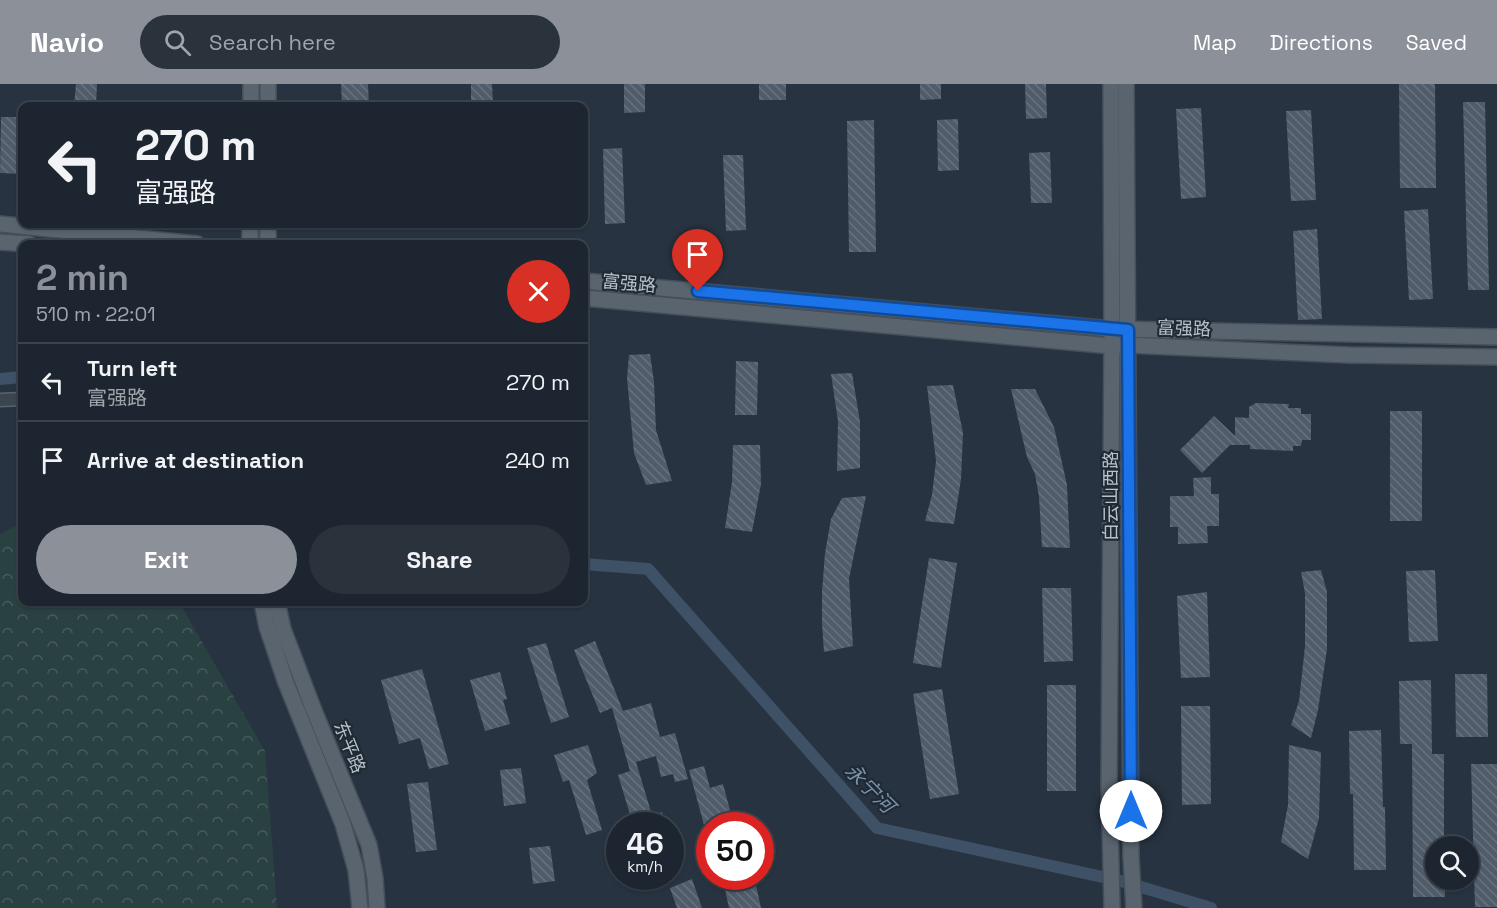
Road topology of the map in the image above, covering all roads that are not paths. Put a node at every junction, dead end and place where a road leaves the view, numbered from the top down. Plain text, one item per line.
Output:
1 (251, 84) edge
2 (268, 84) edge
3 (1111, 84) edge
4 (1126, 84) edge
5 (251, 102) edge
6 (268, 102) edge
7 (0, 224) edge
8 (18, 226) edge
9 (39, 228) edge
10 (158, 240) edge
11 (0, 242) edge
12 (18, 243) edge
13 (588, 281) edge
14 (588, 298) edge
15 (1112, 329) junction
16 (1497, 337) edge
17 (1128, 338) junction
18 (1112, 346) junction
19 (1497, 357) edge
20 (18, 399) edge
21 (0, 400) edge
22 (263, 606) edge
23 (278, 606) edge
24 (360, 908) edge
25 (377, 908) edge
26 (1112, 908) edge
27 (1134, 908) edge

1 - 5 main road
2 - 6 main road
3 - 15 main road, 白云山西路
4 - 17 main road, 白云山西路
7 - 8 main road
9 - 10 main road
11 - 12 main road
13 - 15 main road, 富强路
14 - 18 main road, 富强路
15 - 17 main road, 富强路
15 - 18 main road, 白云山西路
16 - 17 main road, 富强路
17 - 18 main road, 富强路
17 - 19 main road, 富强路
17 - 27 main road, 白云山西路
18 - 26 main road, 白云山西路
20 - 21 street
22 - 24 main road, 东平路
23 - 25 main road, 东平路

